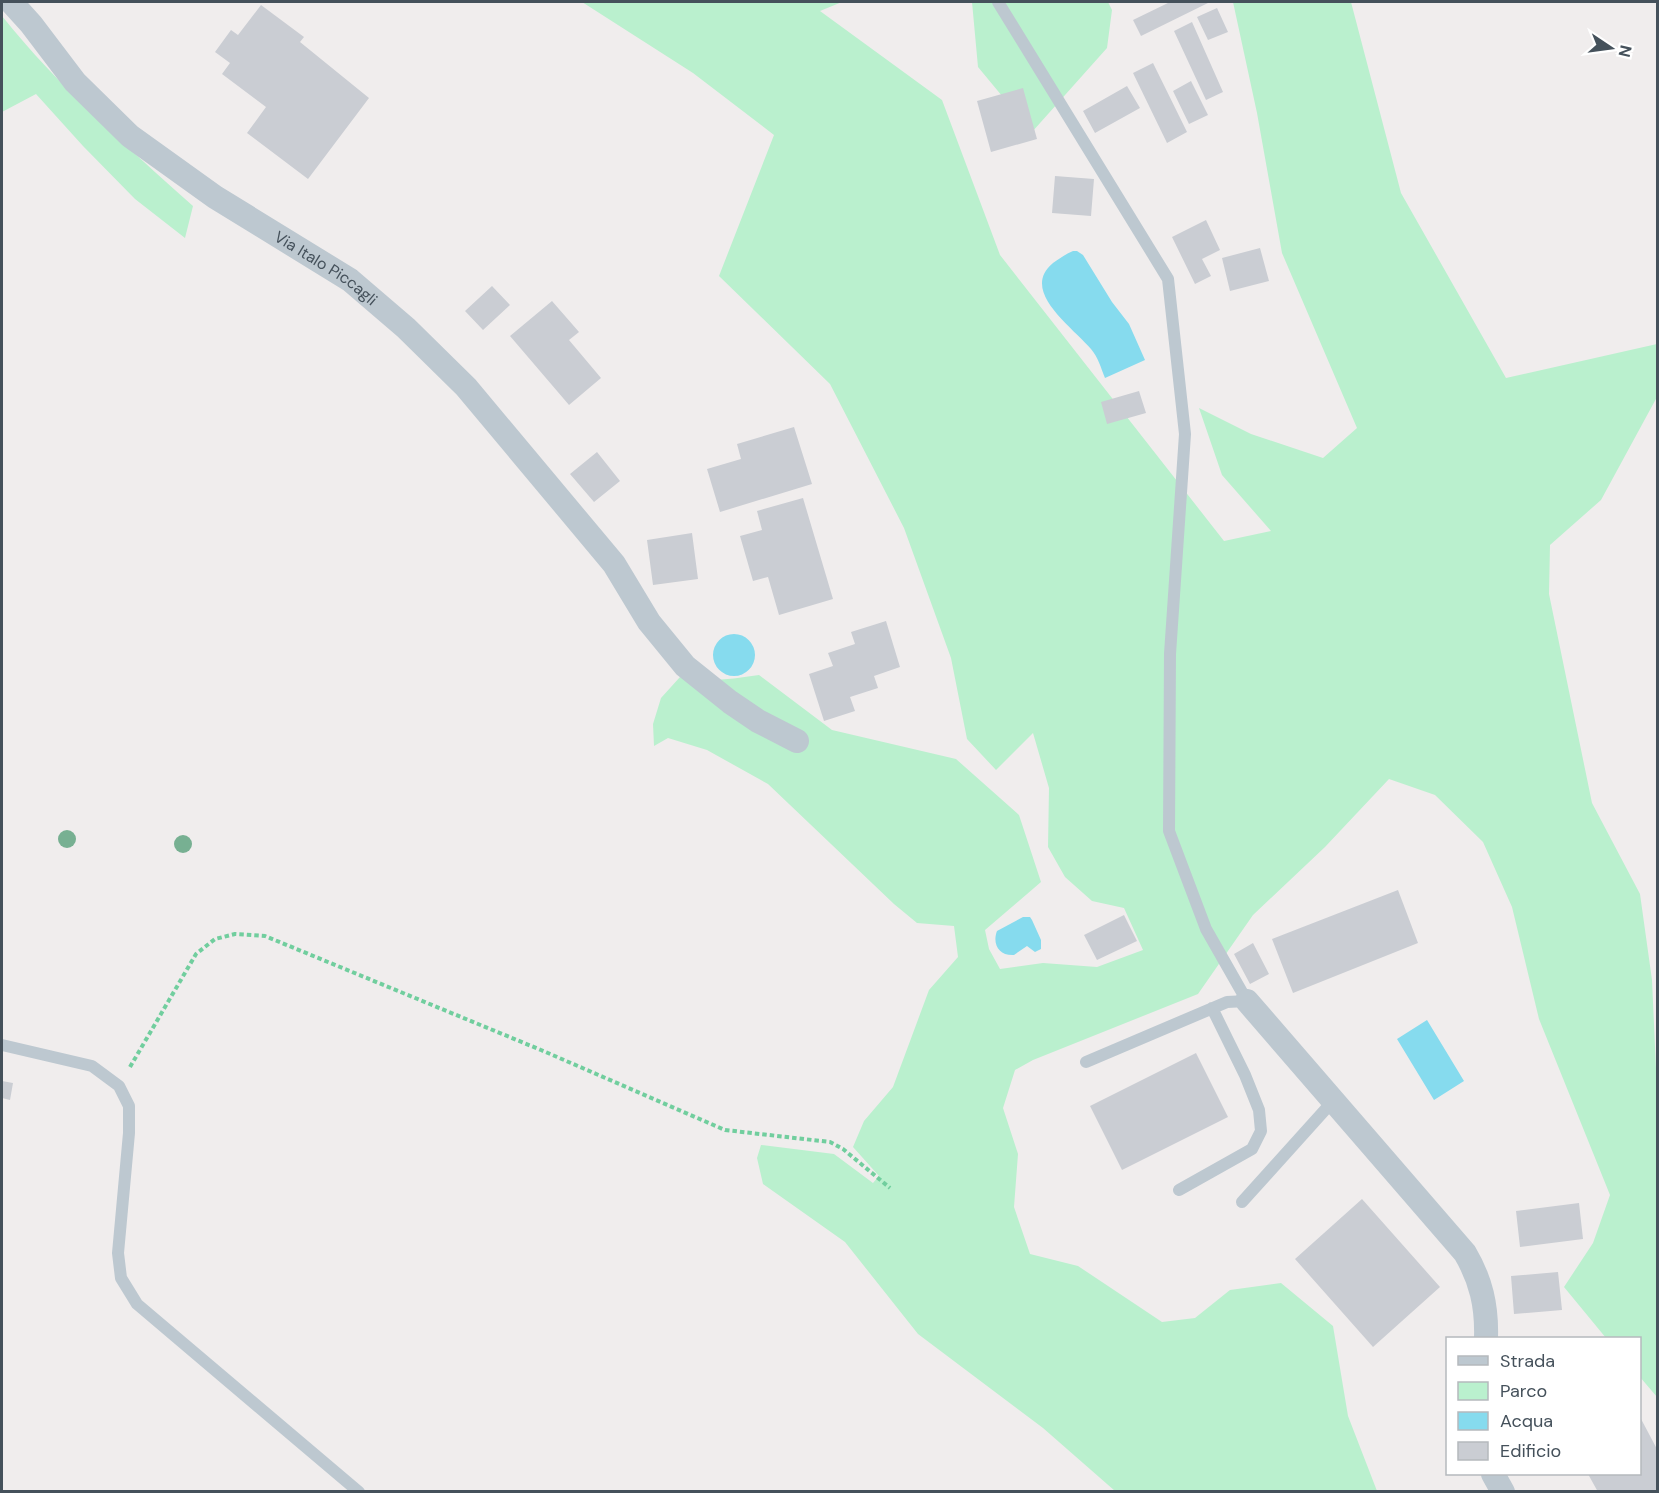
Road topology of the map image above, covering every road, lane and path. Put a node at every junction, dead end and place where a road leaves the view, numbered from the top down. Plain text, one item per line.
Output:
1 (11, 2) edge
2 (998, 2) edge
3 (797, 741) dead end
4 (1247, 1001) junction
5 (1212, 1008) junction
6 (2, 1045) edge
7 (1086, 1062) dead end
8 (119, 1086) junction
9 (1333, 1101) junction
10 (890, 1188) dead end
11 (1179, 1190) dead end
12 (1242, 1202) dead end
13 (1486, 1337) edge
14 (1494, 1475) edge
15 (358, 1491) edge
16 (1503, 1491) edge

1 - 3 street, Via Italo Piccagli
2 - 4 lane
4 - 5 lane
4 - 9 street
5 - 7 lane
5 - 11 lane
6 - 8 lane
8 - 10 path
8 - 15 lane
9 - 12 lane
9 - 13 street
14 - 16 street

